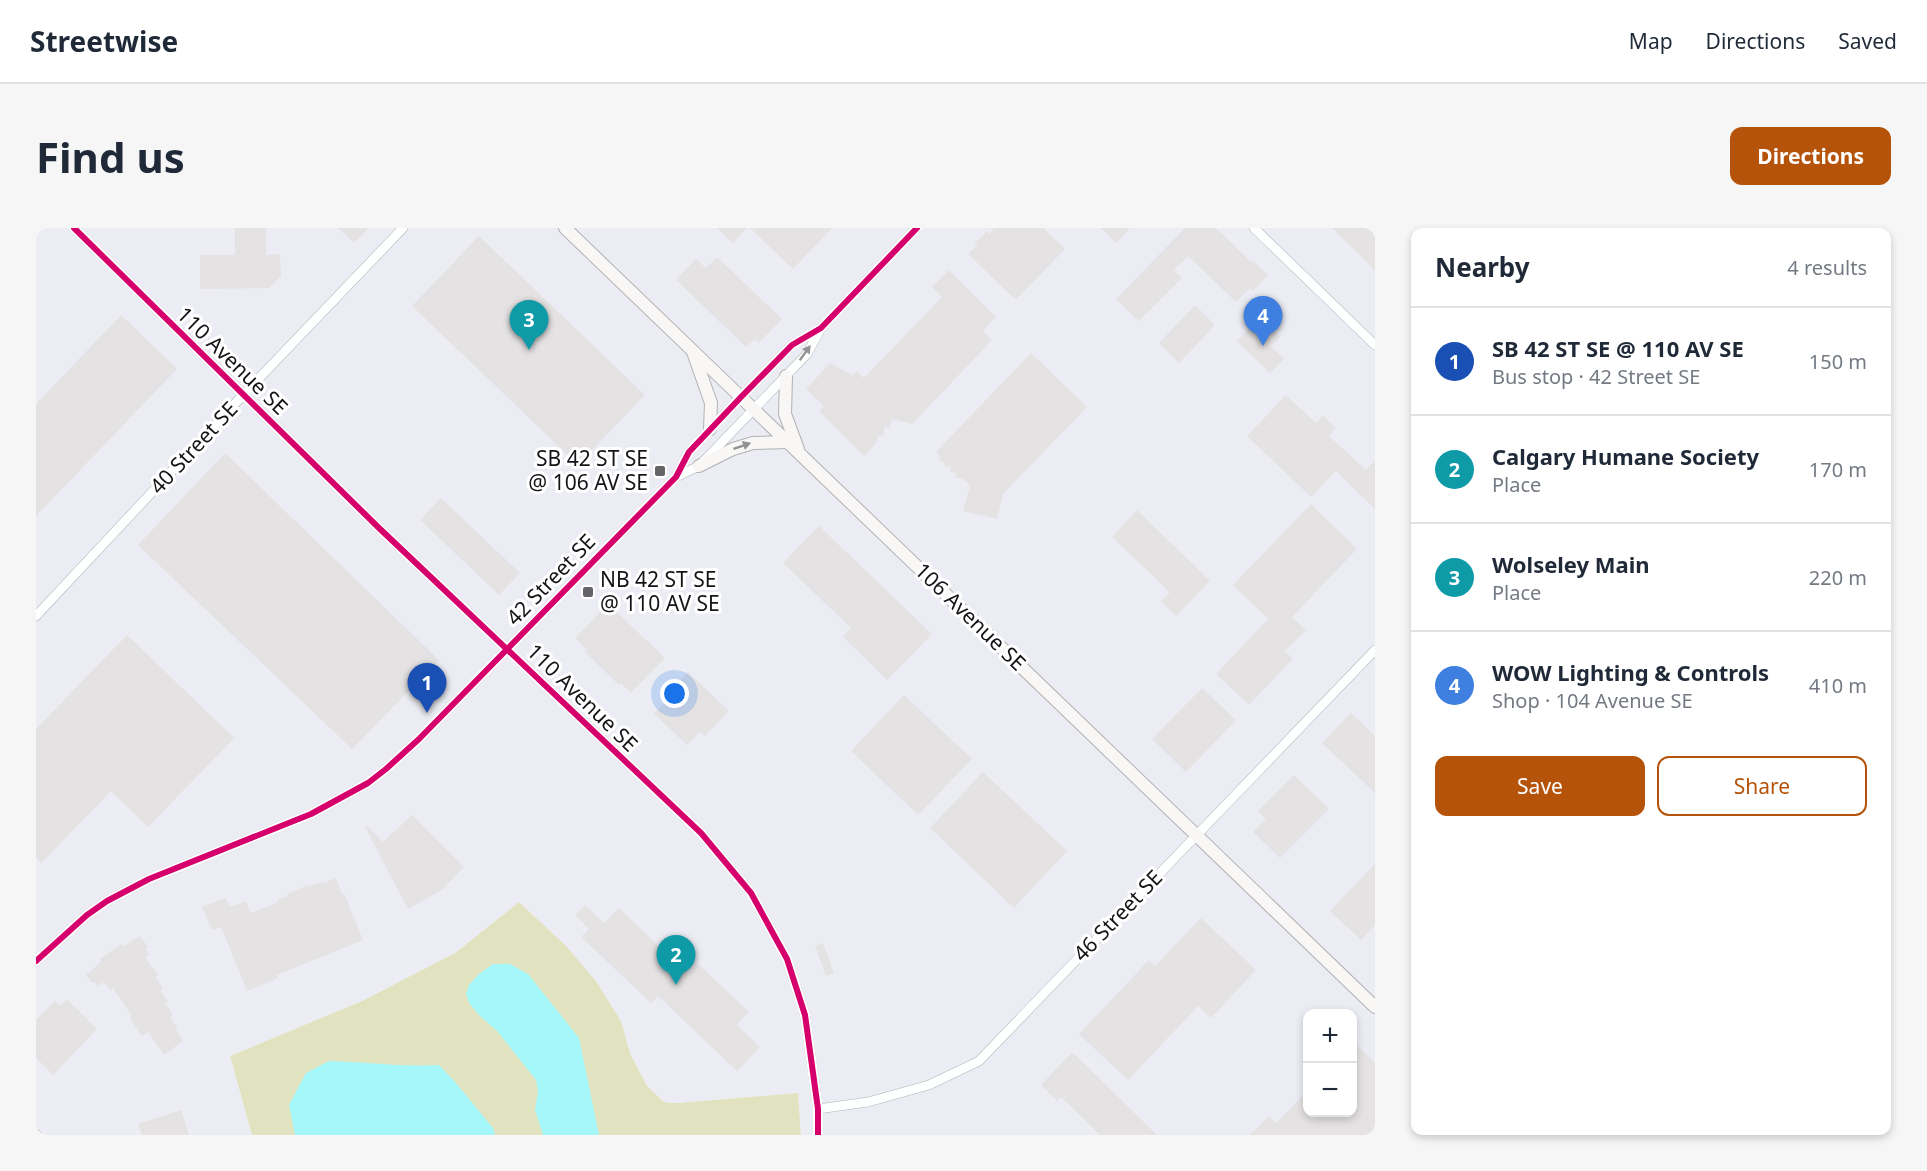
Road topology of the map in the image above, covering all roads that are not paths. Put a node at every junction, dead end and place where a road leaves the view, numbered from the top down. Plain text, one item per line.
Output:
1 (74, 228) edge
2 (403, 228) edge
3 (565, 228) edge
4 (917, 228) edge
5 (1254, 228) edge
6 (821, 328) junction
7 (1375, 345) edge
8 (693, 351) junction
9 (786, 376) junction
10 (243, 395) junction
11 (742, 396) junction
12 (753, 409) junction
13 (710, 429) junction
14 (788, 442) junction
15 (799, 453) junction
16 (699, 466) junction
17 (676, 477) junction
18 (36, 616) edge
19 (507, 649) junction
20 (1375, 650) edge
21 (1197, 835) junction
22 (36, 962) edge
23 (1375, 1006) edge
24 (818, 1109) junction
25 (818, 1135) edge

1 - 10 street, 110 Avenue SE
2 - 10 street, 40 Street SE
3 - 8 street, 106 Avenue SE
4 - 6 street, 42 Street SE
5 - 7 street
9 -> 6 street, 42 Street SE
6 - 11 street, 42 Street SE
8 - 11 street, 106 Avenue SE
8 - 13 street
9 - 12 street, 42 Street SE
9 - 15 street
10 - 18 street, 40 Street SE
10 - 19 street, 110 Avenue SE
11 - 12 street, 106 Avenue SE
11 - 13 street, 42 Street SE
12 - 14 street, 106 Avenue SE
12 - 16 street, 42 Street SE
13 - 17 street, 42 Street SE
14 - 15 street, 106 Avenue SE
16 -> 14 street
15 - 21 street, 106 Avenue SE
16 - 17 street, 42 Street SE
17 - 19 street, 42 Street SE
19 - 22 street, 42 Street SE
19 - 24 street, 110 Avenue SE
20 - 21 street, 46 Street SE
21 - 23 street, 106 Avenue SE
21 - 24 street, 46 Street SE
24 - 25 street, 110 Avenue SE

